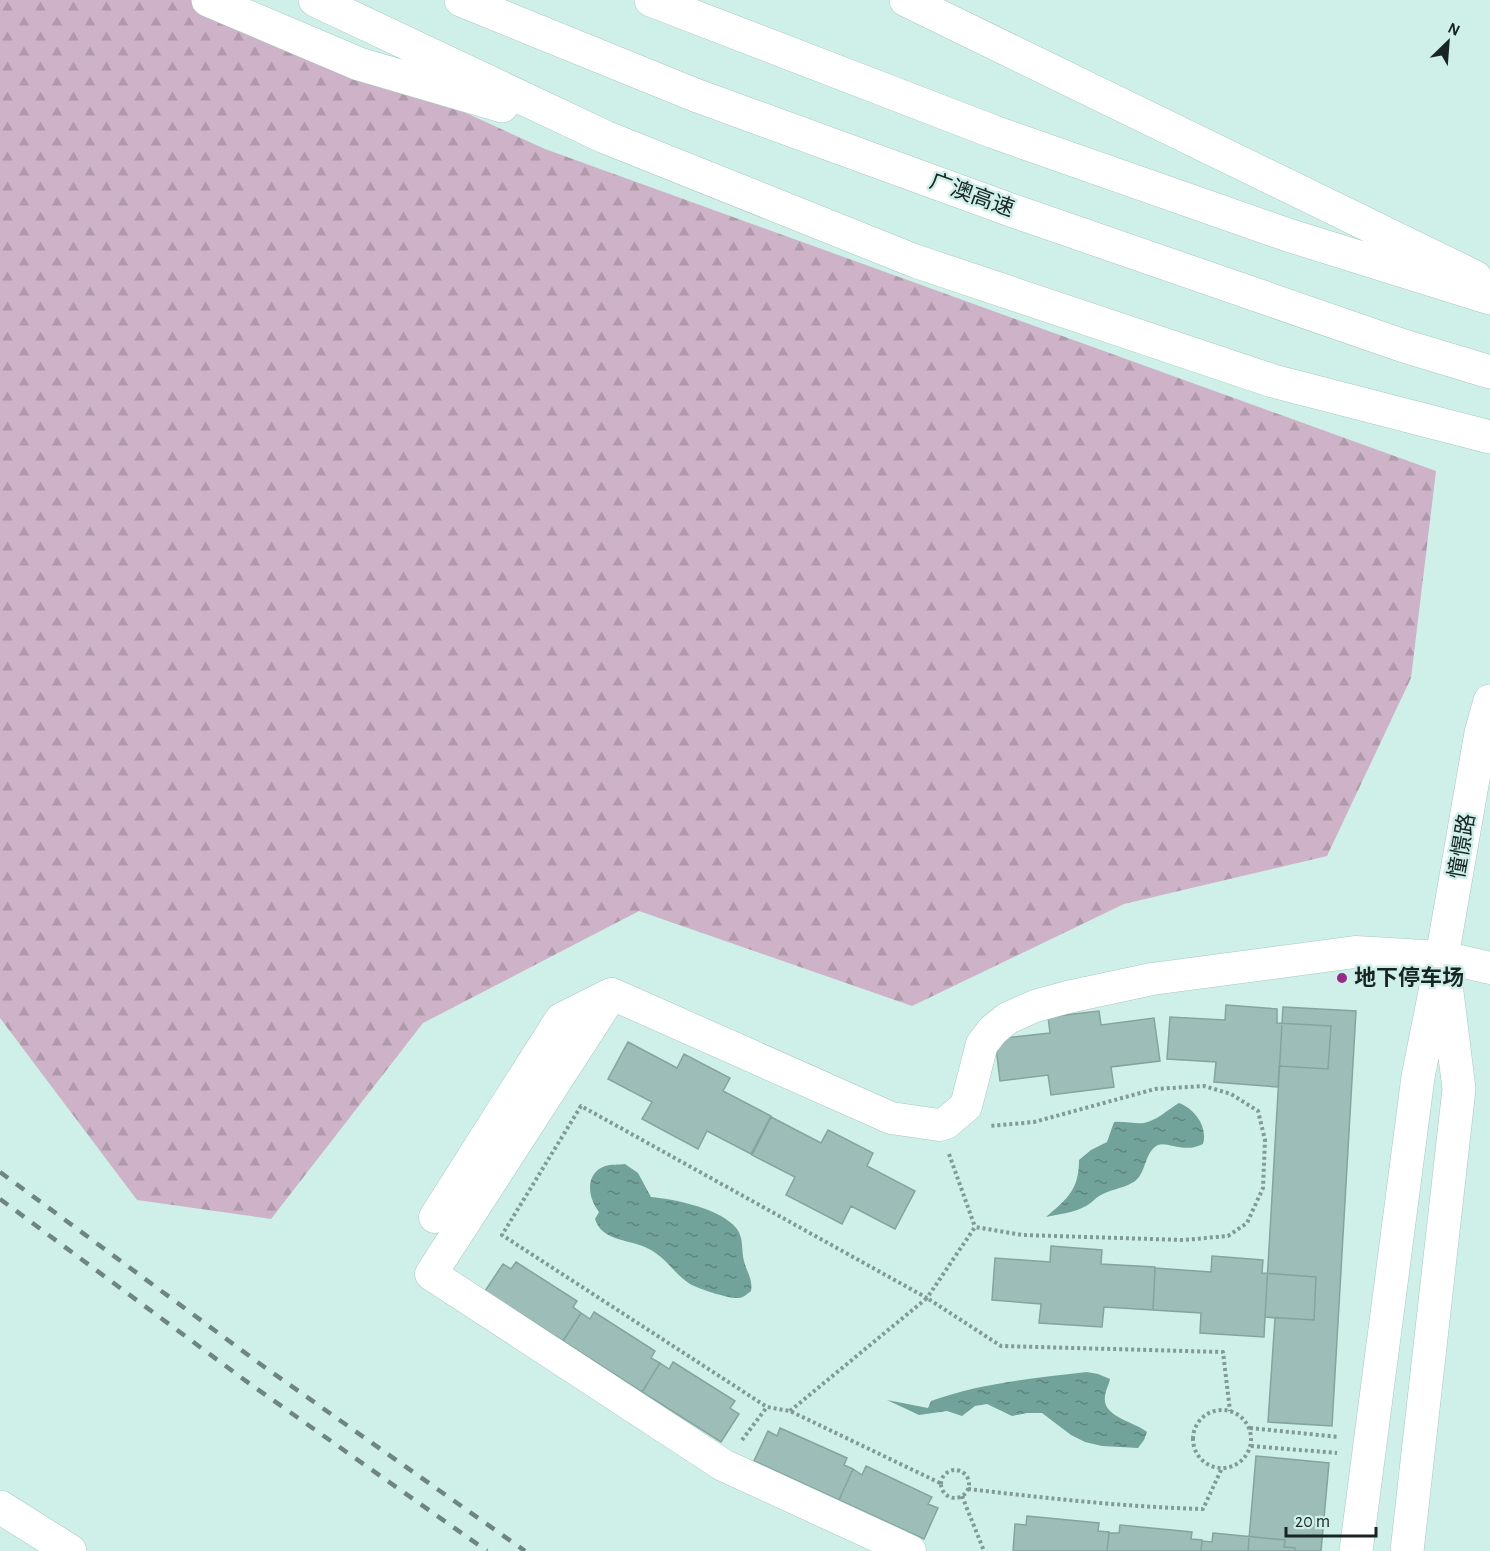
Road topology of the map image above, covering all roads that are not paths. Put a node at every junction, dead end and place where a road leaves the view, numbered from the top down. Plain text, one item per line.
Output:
1 (208, 0) edge
2 (315, 0) edge
3 (461, 0) edge
4 (651, 0) edge
5 (906, 0) edge
6 (606, 137) junction
7 (1490, 284) edge
8 (1490, 298) edge
9 (1490, 372) edge
10 (1490, 437) edge
11 (1490, 701) edge
12 (1442, 957) junction
13 (1490, 968) edge
14 (612, 994) junction
15 (435, 1217) dead end
16 (5, 1513) edge
17 (70, 1551) edge
18 (910, 1551) edge
19 (1356, 1551) edge
20 (1407, 1551) edge

1 - 6 main road
2 - 6 main road
3 - 9 main road, 广澳高速
4 - 8 main road
5 - 7 main road
6 - 10 main road
11 - 12 main road, 憧憬路
12 - 13 street
12 - 14 street
12 - 19 main road, 憧憬路
12 - 20 main road
14 - 15 street
14 - 18 street
16 - 17 main road

